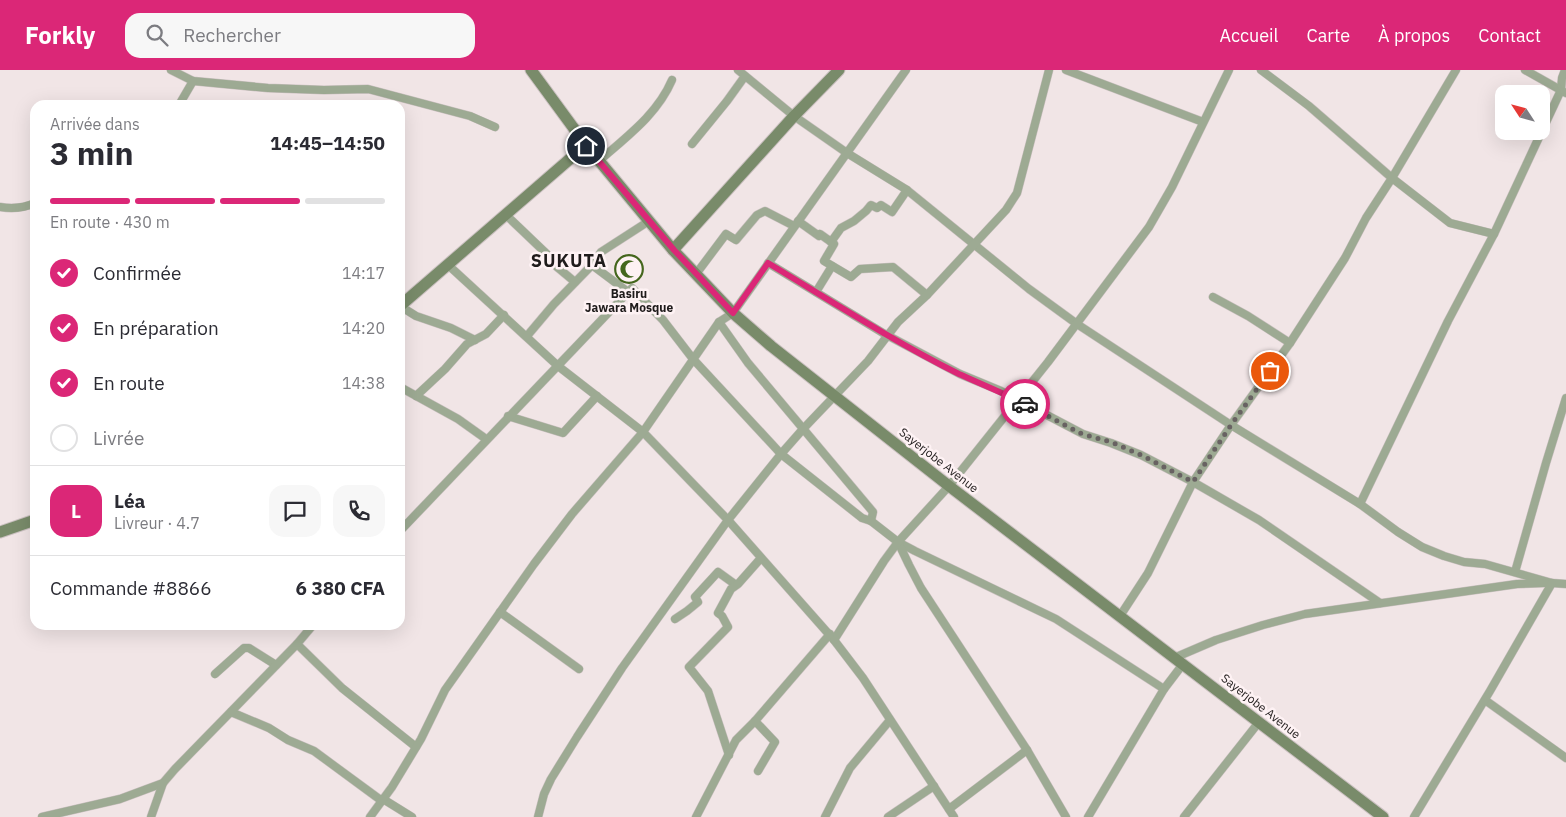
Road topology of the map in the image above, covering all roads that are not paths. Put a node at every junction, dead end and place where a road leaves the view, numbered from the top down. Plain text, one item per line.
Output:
1 (171, 70) edge
2 (531, 70) edge
3 (738, 70) edge
4 (840, 70) edge
5 (906, 70) edge
6 (1049, 70) edge
7 (1066, 70) edge
8 (1229, 70) edge
9 (1261, 70) edge
10 (1456, 70) edge
11 (1525, 70) edge
12 (1565, 70) edge
13 (745, 76) junction
14 (672, 80) dead end
15 (193, 81) junction
16 (1564, 91) edge
17 (182, 100) edge
18 (794, 116) junction
19 (1203, 122) junction
20 (495, 127) dead end
21 (692, 144) dead end
22 (586, 146) junction
23 (847, 154) junction
24 (599, 161) junction
25 (1392, 178) junction
26 (907, 190) junction
27 (30, 205) edge
28 (0, 207) edge
29 (506, 214) junction
30 (649, 221) junction
31 (796, 224) junction
32 (1494, 234) junction
33 (830, 242) junction
34 (973, 245) junction
35 (674, 250) junction
36 (768, 263) junction
37 (447, 264) junction
38 (592, 265) junction
39 (832, 266) junction
40 (696, 274) junction
41 (575, 282) junction
42 (628, 292) junction
43 (816, 292) junction
44 (927, 295) junction
45 (1213, 297) dead end
46 (405, 302) edge
47 (405, 309) edge
48 (733, 313) junction
49 (504, 315) junction
50 (719, 322) junction
51 (1077, 324) junction
52 (888, 335) junction
53 (527, 336) junction
54 (475, 340) junction
55 (1290, 344) junction
56 (693, 359) junction
57 (558, 366) junction
58 (405, 392) edge
59 (416, 396) junction
60 (597, 396) junction
61 (835, 396) junction
62 (1566, 398) edge
63 (1017, 400) junction
64 (508, 416) junction
65 (1231, 425) junction
66 (803, 429) junction
67 (643, 432) junction
68 (486, 440) junction
69 (781, 454) junction
70 (1193, 482) junction
71 (949, 486) junction
72 (1360, 504) junction
73 (728, 520) junction
74 (871, 521) junction
75 (30, 522) edge
76 (21, 525) junction
77 (405, 526) edge
78 (0, 527) edge
79 (0, 532) edge
80 (898, 542) junction
81 (762, 558) junction
82 (1515, 572) junction
83 (1552, 582) junction
84 (1566, 584) edge
85 (736, 585) junction
86 (1380, 603) junction
87 (500, 612) junction
88 (1120, 616) junction
89 (675, 619) dead end
90 (309, 630) edge
91 (832, 637) junction
92 (297, 644) junction
93 (1179, 661) junction
94 (276, 665) junction
95 (579, 669) dead end
96 (215, 674) dead end
97 (1164, 689) junction
98 (1485, 700) junction
99 (231, 712) junction
100 (890, 720) junction
101 (754, 722) junction
102 (1259, 722) junction
103 (416, 747) junction
104 (1027, 750) junction
105 (729, 755) junction
106 (1566, 758) edge
107 (758, 771) dead end
108 (164, 783) junction
109 (934, 786) junction
110 (382, 800) junction
111 (949, 808) junction
112 (828, 816) edge
113 (42, 817) edge
114 (151, 817) edge
115 (370, 817) edge
116 (412, 817) edge
117 (538, 817) edge
118 (696, 817) edge
119 (888, 817) edge
120 (954, 817) edge
121 (1066, 817) edge
122 (1088, 817) edge
123 (1184, 817) edge
124 (1383, 817) edge
125 (1414, 817) edge

1 - 15 street
2 - 22 street, Sayerjobe Avenue
3 - 13 street
4 - 18 street
5 - 23 street
6 - 34 street
7 - 19 street
8 - 19 street
9 - 25 street
10 - 25 street
11 - 16 street
12 - 16 street
13 - 18 street
13 - 21 street
14 - 24 street
15 - 17 street
15 - 20 street
16 - 32 street
18 - 23 street
18 - 35 street
19 - 51 street
22 - 24 street, Sayerjobe Avenue
22 - 29 street
23 - 26 street
23 - 31 street
24 - 30 street, Sayerjobe Avenue
25 - 32 street
25 - 55 street
26 - 33 street
26 - 34 street
27 - 28 street
29 - 37 street
29 - 41 street
30 - 35 street, Sayerjobe Avenue
30 - 38 street
31 - 33 street
31 - 36 street
31 - 40 street
32 - 72 street
33 - 39 street
34 - 44 street
34 - 51 street
35 - 40 street, Sayerjobe Avenue
36 - 43 street
36 - 48 street
37 - 46 street
37 - 49 street
38 - 41 street
38 - 42 street
39 - 43 street
39 - 44 street
40 - 48 street, Sayerjobe Avenue
41 - 53 street
42 - 56 street
42 - 57 street
43 - 52 street
44 - 52 street
45 - 55 street
47 - 54 street
48 - 50 street
48 - 61 street, Sayerjobe Avenue
49 - 53 street
49 - 54 street
50 - 56 street
50 - 66 street
51 - 63 street
51 - 65 street
52 - 61 street
52 - 63 street
53 - 57 street
54 - 59 street
55 - 65 street
56 - 67 street
56 - 69 street
57 - 60 street
57 - 64 street
58 - 59 street
59 - 68 street
60 - 64 street
60 - 67 street
61 - 66 street
61 - 71 street, Sayerjobe Avenue
62 - 82 street
63 - 70 street
63 - 71 street
64 - 68 street
65 - 70 street
65 - 72 street
66 - 69 street
66 - 74 street
67 - 73 street
67 - 87 street
68 - 77 street
69 - 73 street
69 - 74 street
70 - 86 street
70 - 88 street
71 - 80 street
71 - 88 street, Sayerjobe Avenue
72 - 82 street
73 - 81 street
73 - 117 street
74 - 80 street
75 - 76 street
76 - 78 street
76 - 79 street
80 - 91 street
80 - 97 street
80 - 104 street
81 - 85 street
81 - 91 street
82 - 83 street
83 - 84 street
83 - 86 street
83 - 98 street
85 - 89 street
85 - 105 street
86 - 93 street
87 - 95 street
87 - 103 street
88 - 93 street, Sayerjobe Avenue
90 - 92 street
91 - 100 street
91 - 101 street
92 - 94 street
92 - 103 street
93 - 97 street
93 - 102 street, Sayerjobe Avenue
94 - 96 street
94 - 99 street
97 - 122 street
98 - 106 street
98 - 125 street
99 - 108 street
99 - 110 street
100 - 109 street
100 - 112 street
101 - 105 street
101 - 107 street
102 - 123 street
102 - 124 street, Sayerjobe Avenue
103 - 110 street
104 - 111 street
104 - 121 street
105 - 118 street
108 - 113 street
108 - 114 street
109 - 111 street
109 - 119 street
110 - 115 street
110 - 116 street
111 - 120 street

